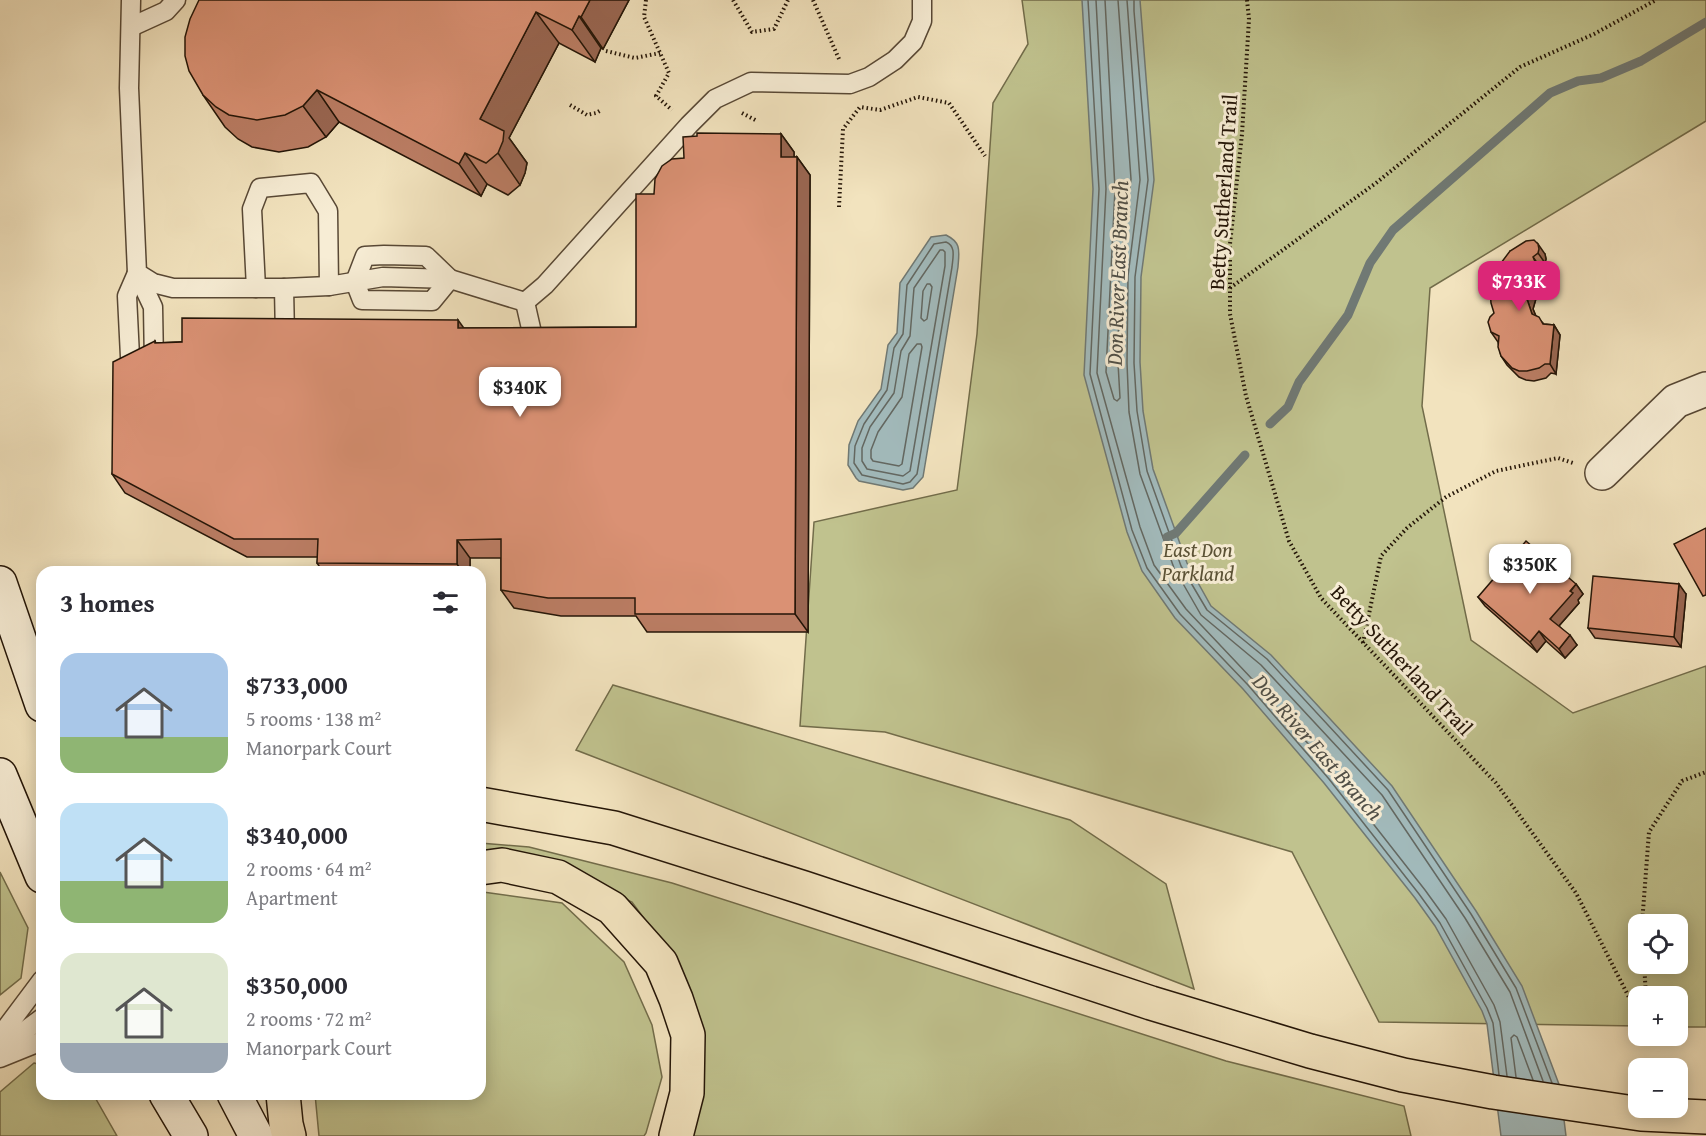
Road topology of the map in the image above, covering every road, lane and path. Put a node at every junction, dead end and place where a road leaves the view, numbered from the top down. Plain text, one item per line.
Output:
1 (131, 0) edge
2 (176, 0) edge
3 (646, 0) edge
4 (733, 0) edge
5 (788, 0) edge
6 (813, 0) edge
7 (922, 0) edge
8 (1247, 0) edge
9 (1656, 0) edge
10 (131, 27) junction
11 (606, 51) dead end
12 (660, 53) junction
13 (850, 84) junction
14 (570, 105) dead end
15 (860, 107) junction
16 (601, 110) dead end
17 (739, 112) dead end
18 (757, 121) dead end
19 (689, 125) junction
20 (986, 156) dead end
21 (839, 207) dead end
22 (136, 273) junction
23 (329, 286) junction
24 (256, 288) junction
25 (284, 288) junction
26 (1230, 288) junction
27 (525, 302) junction
28 (285, 337) edge
29 (535, 346) edge
30 (154, 365) edge
31 (131, 377) edge
32 (1706, 389) edge
33 (1602, 473) joint
34 (0, 583) edge
35 (1363, 643) junction
36 (36, 688) edge
37 (1706, 772) edge
38 (0, 775) edge
39 (486, 805) edge
40 (36, 862) edge
41 (486, 867) edge
42 (1643, 914) edge
43 (36, 988) edge
44 (1628, 995) edge
45 (36, 1022) edge
46 (0, 1036) edge
47 (36, 1043) edge
48 (0, 1049) edge
49 (0, 1058) edge
50 (169, 1100) edge
51 (237, 1100) edge
52 (284, 1100) edge
53 (1706, 1117) edge
54 (190, 1136) edge
55 (256, 1136) edge
56 (290, 1136) edge
57 (676, 1136) edge

1 - 10 lane
2 - 10 lane
3 - 12 path
4 - 5 path
6 - 13 path
7 - 13 lane
8 - 26 path, Betty Sutherland Trail
9 - 26 path
10 - 22 lane
11 - 12 path
12 - 19 path
13 - 15 path
13 - 19 lane
14 - 16 path
15 - 20 path
15 - 21 path
17 - 18 path
19 - 27 lane
22 - 24 lane
22 - 30 lane
22 - 31 lane
23 - 24 lane
23 - 25 lane
23 - 27 lane
24 - 25 lane
25 - 28 lane
26 - 35 path, Betty Sutherland Trail
27 - 29 lane
32 - 33 main road
33 - 35 path
34 - 36 main road
35 - 44 path, Betty Sutherland Trail
37 - 42 path
38 - 40 main road
39 - 53 highway
41 - 57 highway
43 - 46 lane
45 - 48 lane
47 - 49 lane
50 - 54 main road
51 - 55 main road
52 - 56 highway

